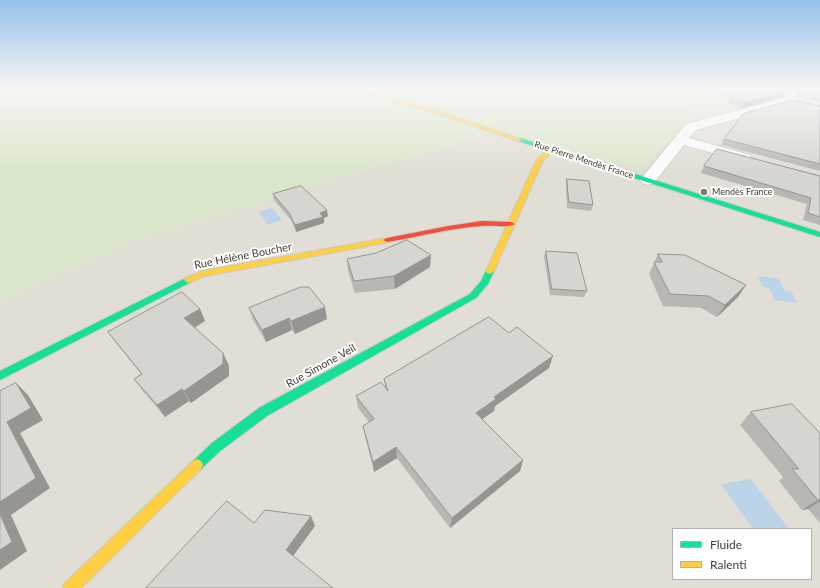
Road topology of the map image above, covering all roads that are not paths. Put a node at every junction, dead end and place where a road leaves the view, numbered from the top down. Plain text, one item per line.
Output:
1 (450, 116) edge
2 (723, 116) edge
3 (681, 140) junction
4 (551, 150) junction
5 (761, 162) edge
6 (648, 180) junction
7 (511, 224) junction
8 (820, 235) edge
9 (0, 376) edge
10 (70, 588) edge

1 - 4 street, Rue Pierre Mendès France
2 - 3 street
3 - 5 street
3 - 6 street
4 - 6 street, Rue Pierre Mendès France
4 - 7 street, Rue Simone Veil
6 - 8 street, Rue Pierre Mendès France
7 - 9 street, Rue Hélène Boucher
7 - 10 street, Rue Simone Veil

